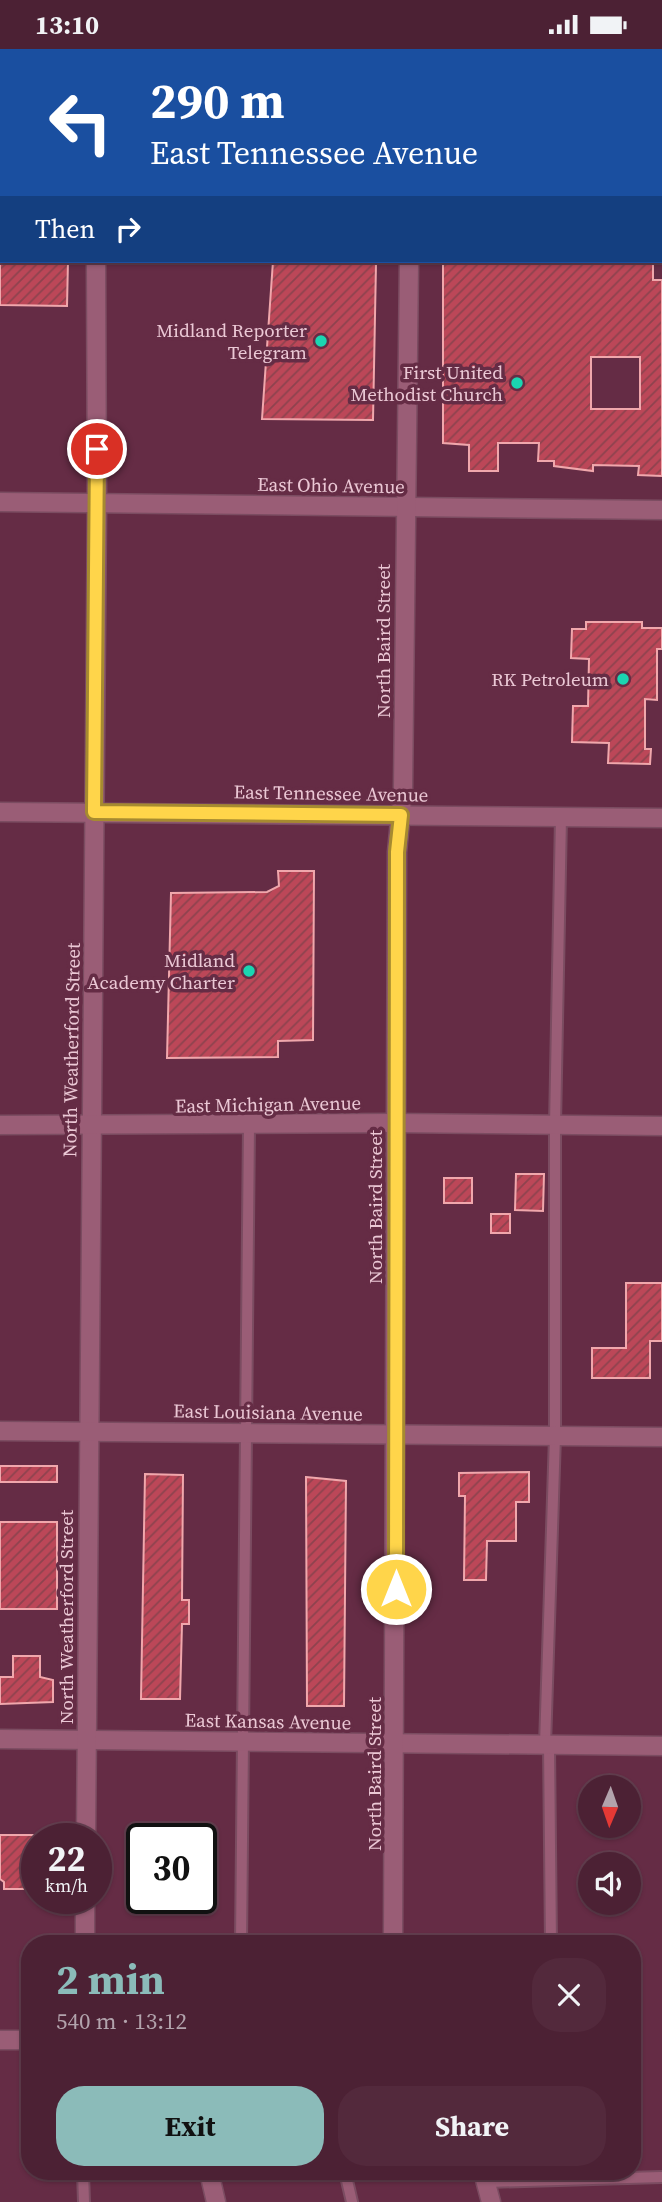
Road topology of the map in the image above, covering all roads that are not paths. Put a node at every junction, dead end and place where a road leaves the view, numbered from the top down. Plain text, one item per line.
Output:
1 (96, 263) edge
2 (409, 263) edge
3 (0, 502) edge
4 (97, 503) junction
5 (405, 507) junction
6 (662, 510) edge
7 (0, 812) edge
8 (94, 812) junction
9 (401, 815) junction
10 (561, 817) junction
11 (662, 818) edge
12 (396, 1123) junction
13 (0, 1125) edge
14 (249, 1125) junction
15 (555, 1125) junction
16 (662, 1126) edge
17 (91, 1127) junction
18 (0, 1431) edge
19 (88, 1431) junction
20 (245, 1433) junction
21 (396, 1434) junction
22 (555, 1436) junction
23 (662, 1437) edge
24 (0, 1739) edge
25 (87, 1740) junction
26 (242, 1742) junction
27 (395, 1744) junction
28 (547, 1745) junction
29 (662, 1746) edge
30 (86, 1823) edge
31 (85, 1914) edge
32 (85, 1935) edge
33 (241, 1935) edge
34 (393, 1935) edge
35 (551, 1935) edge
36 (0, 2040) edge
37 (21, 2040) edge
38 (641, 2177) edge
39 (662, 2177) edge
40 (83, 2180) edge
41 (211, 2180) edge
42 (347, 2180) edge
43 (485, 2180) edge
44 (84, 2202) edge
45 (216, 2202) edge
46 (352, 2202) edge
47 (491, 2202) edge

1 - 4 street, North Weatherford Street
2 - 5 street, North Baird Street
3 - 4 street, East Ohio Avenue
4 - 5 street, East Ohio Avenue
4 - 8 street, North Weatherford Street
5 - 6 street, East Ohio Avenue
5 - 9 street, North Baird Street
7 - 8 street, East Tennessee Avenue
8 - 9 street, East Tennessee Avenue
8 - 17 street, North Weatherford Street
9 - 10 street, East Tennessee Avenue
9 - 12 street, North Baird Street
10 - 11 street, East Tennessee Avenue
10 - 15 lane
12 - 14 street, East Michigan Avenue
12 - 15 street, East Michigan Avenue
12 - 21 street, North Baird Street
13 - 17 street, East Michigan Avenue
14 - 17 street, East Michigan Avenue
14 - 20 lane
15 - 16 street, East Michigan Avenue
15 - 22 lane
17 - 19 street, North Weatherford Street
18 - 19 street, East Louisiana Avenue
19 - 20 street, East Louisiana Avenue
19 - 25 street, North Weatherford Street
20 - 21 street, East Louisiana Avenue
20 - 26 lane
21 - 22 street, East Louisiana Avenue
21 - 27 street, North Baird Street
22 - 23 street, East Louisiana Avenue
22 - 28 lane
24 - 25 street, East Kansas Avenue
25 - 26 street, East Kansas Avenue
25 - 30 street, North Weatherford Street
26 - 27 street, East Kansas Avenue
26 - 33 lane
27 - 28 street, East Kansas Avenue
27 - 34 street, North Baird Street
28 - 29 street, East Kansas Avenue
28 - 35 lane
31 - 32 street
36 - 37 street
38 - 39 lane
40 - 44 lane
41 - 45 street
42 - 46 lane
43 - 47 street

